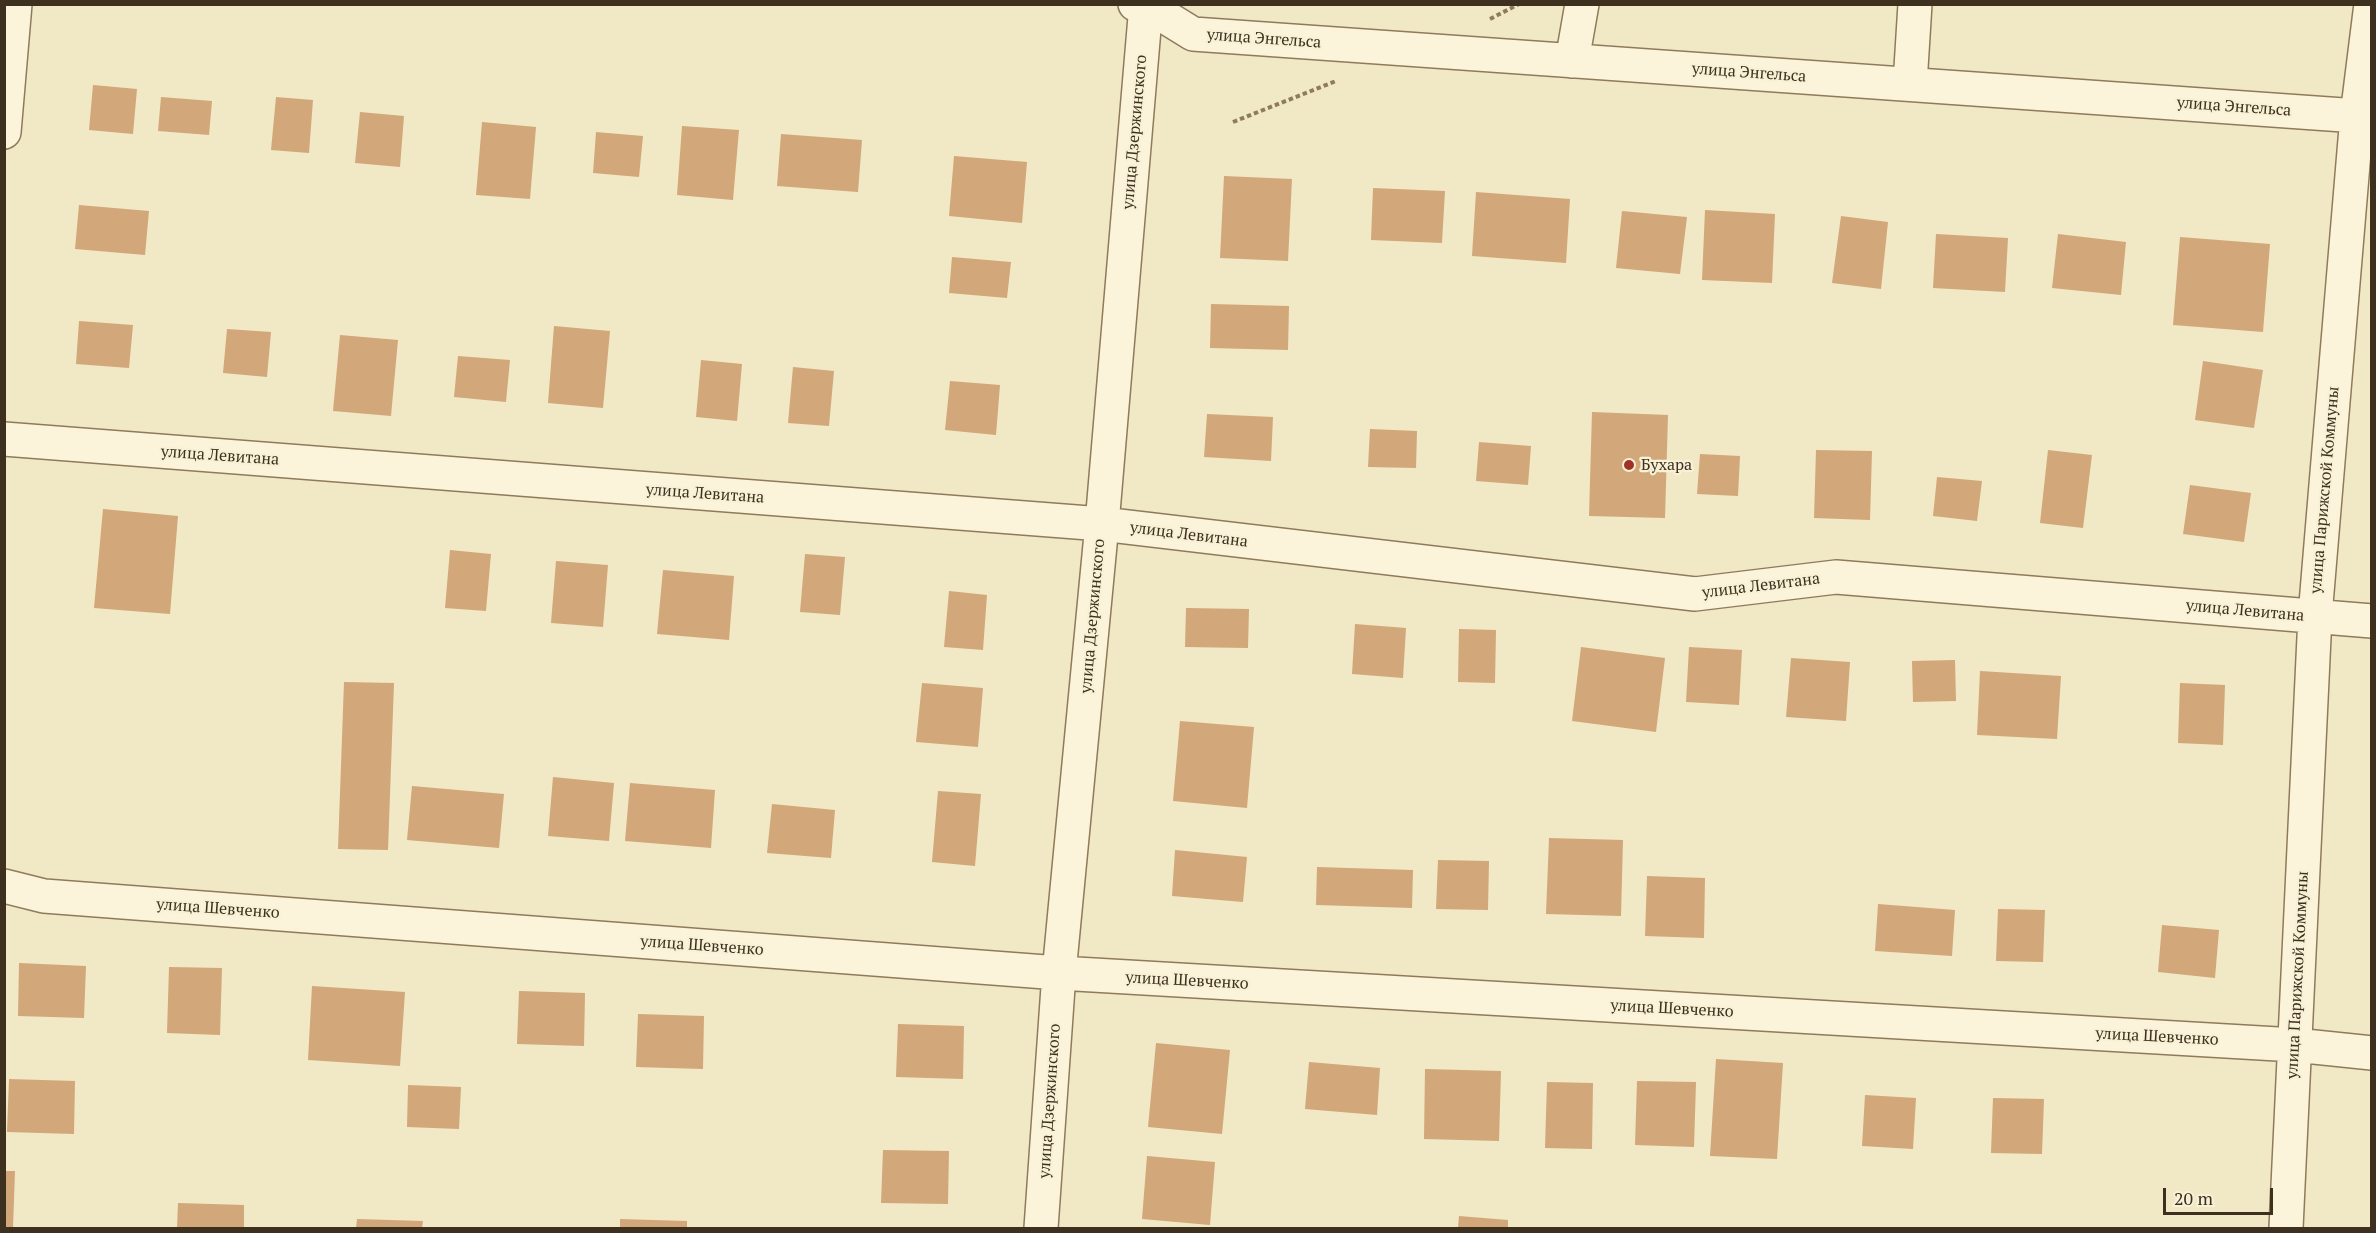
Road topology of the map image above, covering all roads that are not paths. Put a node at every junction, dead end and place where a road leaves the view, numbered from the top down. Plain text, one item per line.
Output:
1 (15, 4) edge
2 (1135, 4) edge
3 (1582, 4) edge
4 (1915, 4) edge
5 (2371, 4) edge
6 (1146, 5) edge
7 (1572, 61) junction
8 (1910, 84) junction
9 (2364, 116) edge
10 (4, 132) edge
11 (4, 439) edge
12 (1102, 524) junction
13 (2315, 616) junction
14 (2372, 621) edge
15 (4, 886) edge
16 (1059, 973) junction
17 (2295, 1045) junction
18 (2372, 1053) edge
19 (1041, 1228) edge
20 (2286, 1228) edge

1 - 10 street
2 - 6 street, улица Энгельса
3 - 7 street
4 - 8 street
5 - 9 street, улица Парижской Коммуны
6 - 7 street, улица Энгельса
6 - 12 street, улица Дзержинского
7 - 8 street, улица Энгельса
8 - 9 street, улица Энгельса
9 - 13 street, улица Парижской Коммуны
11 - 12 street, улица Левитана
12 - 13 street, улица Левитана
12 - 16 street, улица Дзержинского
13 - 14 street, улица Левитана
13 - 17 street, улица Парижской Коммуны
15 - 16 street, улица Шевченко
16 - 17 street, улица Шевченко
16 - 19 street, улица Дзержинского
17 - 18 street, улица Шевченко
17 - 20 street, улица Парижской Коммуны

